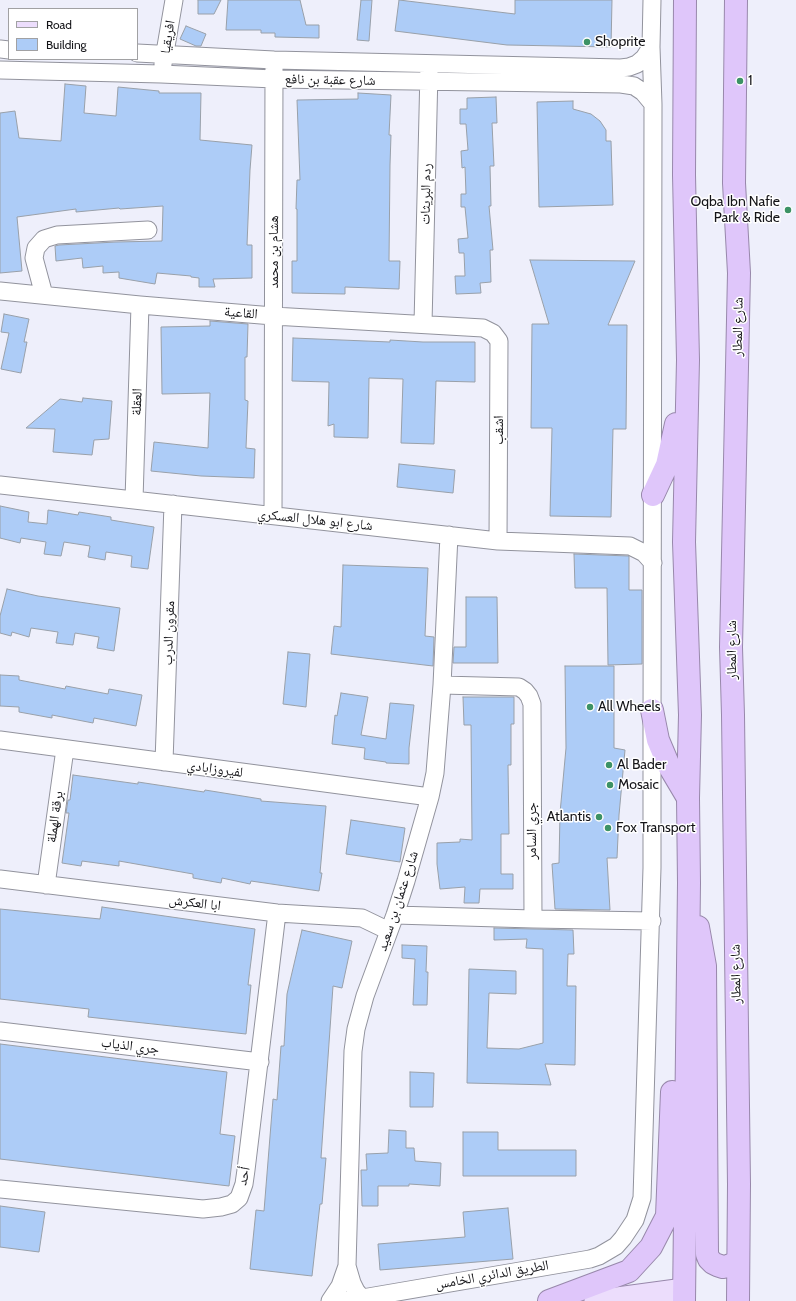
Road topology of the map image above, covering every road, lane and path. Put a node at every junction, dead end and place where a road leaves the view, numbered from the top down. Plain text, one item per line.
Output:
1 (174, 0) edge
2 (652, 0) edge
3 (685, 0) edge
4 (736, 0) edge
5 (651, 47) junction
6 (138, 53) edge
7 (165, 54) junction
8 (274, 60) junction
9 (430, 64) junction
10 (0, 70) edge
11 (161, 74) junction
12 (274, 79) junction
13 (429, 82) junction
14 (653, 104) junction
15 (148, 230) dead end
16 (0, 291) edge
17 (44, 295) junction
18 (140, 305) junction
19 (273, 316) junction
20 (423, 324) junction
21 (483, 328) joint
22 (688, 360) junction
23 (0, 484) edge
24 (653, 495) junction
25 (134, 500) junction
26 (173, 504) junction
27 (272, 515) junction
28 (653, 528) junction
29 (449, 535) junction
30 (498, 541) junction
31 (630, 546) junction
32 (653, 564) junction
33 (442, 685) junction
34 (652, 710) junction
35 (0, 740) edge
36 (65, 749) junction
37 (164, 762) junction
38 (430, 798) junction
39 (688, 798) junction
40 (0, 879) edge
41 (689, 883) junction
42 (46, 885) junction
43 (277, 913) junction
44 (395, 915) junction
45 (533, 919) junction
46 (652, 920) junction
47 (389, 931) junction
48 (0, 1031) edge
49 (687, 1048) junction
50 (260, 1062) junction
51 (0, 1189) edge
52 (738, 1259) junction
53 (347, 1266) junction
54 (684, 1295) edge
55 (631, 1298) edge
56 (357, 1300) edge
57 (330, 1301) edge
58 (549, 1301) edge
59 (595, 1301) edge
60 (702, 1301) edge
61 (738, 1301) edge

1 - 7 street, افريقيا
2 - 5 street
3 - 22 highway
4 - 52 highway, شارع المطار
5 - 9 street, شارع عقبة بن نافع
5 - 14 street
6 - 7 street, شارع عقبة بن نافع
7 - 8 street, شارع عقبة بن نافع
7 - 11 street, افريقيا
8 - 9 street, شارع عقبة بن نافع
8 - 12 street, هشام بن محمد
9 - 13 street, ردم البريثات
10 - 11 street, شارع عقبة بن نافع
11 - 12 street, شارع عقبة بن نافع
12 - 13 street, شارع عقبة بن نافع
12 - 19 street, هشام بن محمد
13 - 14 street, شارع عقبة بن نافع
13 - 20 street, ردم البريثات
14 - 24 street
15 - 17 street
16 - 17 street, القاعية
17 - 18 street, القاعية
18 - 19 street, القاعية
18 - 25 street, العقلة
19 - 20 street, القاعية
19 - 27 street, هشام بن محمد
20 - 21 street, القاعية
21 - 30 street, اشقب
22 - 24 highway
22 - 39 highway
23 - 25 street, شارع ابو هلال العسكري
24 - 28 street
25 - 26 street, شارع ابو هلال العسكري
26 - 27 street, شارع ابو هلال العسكري
26 - 37 street, مقرون الدرب
27 - 29 street, شارع ابو هلال العسكري
28 - 31 street
28 - 32 street
29 - 30 street, شارع ابو هلال العسكري
29 - 33 street, شارع عثمان بن سعيد
30 - 31 street, شارع ابو هلال العسكري
31 - 32 street, شارع ابو هلال العسكري
32 - 34 street
33 - 38 street, شارع عثمان بن سعيد
33 - 45 street, جري السامر
34 - 39 highway
34 - 46 street
35 - 36 street, لفيروزابادي
36 - 37 street, لفيروزابادي
36 - 42 street, برقة الهملة
37 - 38 street, لفيروزابادي
38 - 44 street, شارع عثمان بن سعيد
39 - 41 highway
40 - 42 street, ابا العكرش
41 - 49 highway
41 - 52 highway
42 - 43 street, ابا العكرش
43 - 47 street, ابا العكرش
43 - 50 street, أحد
44 - 45 street
44 - 47 street, شارع عثمان بن سعيد
45 - 46 street
46 - 56 street, الطريق الدائري الخامس
47 - 53 street, شارع عثمان بن سعيد
48 - 50 street, جري الذياب
49 - 54 highway
49 - 58 highway
50 - 51 street, أحد
52 - 61 highway, شارع المطار
53 - 56 street, شارع عثمان بن سعيد
53 - 57 street, شارع عثمان بن سعيد
54 - 55 main road
54 - 60 highway
55 - 59 main road

